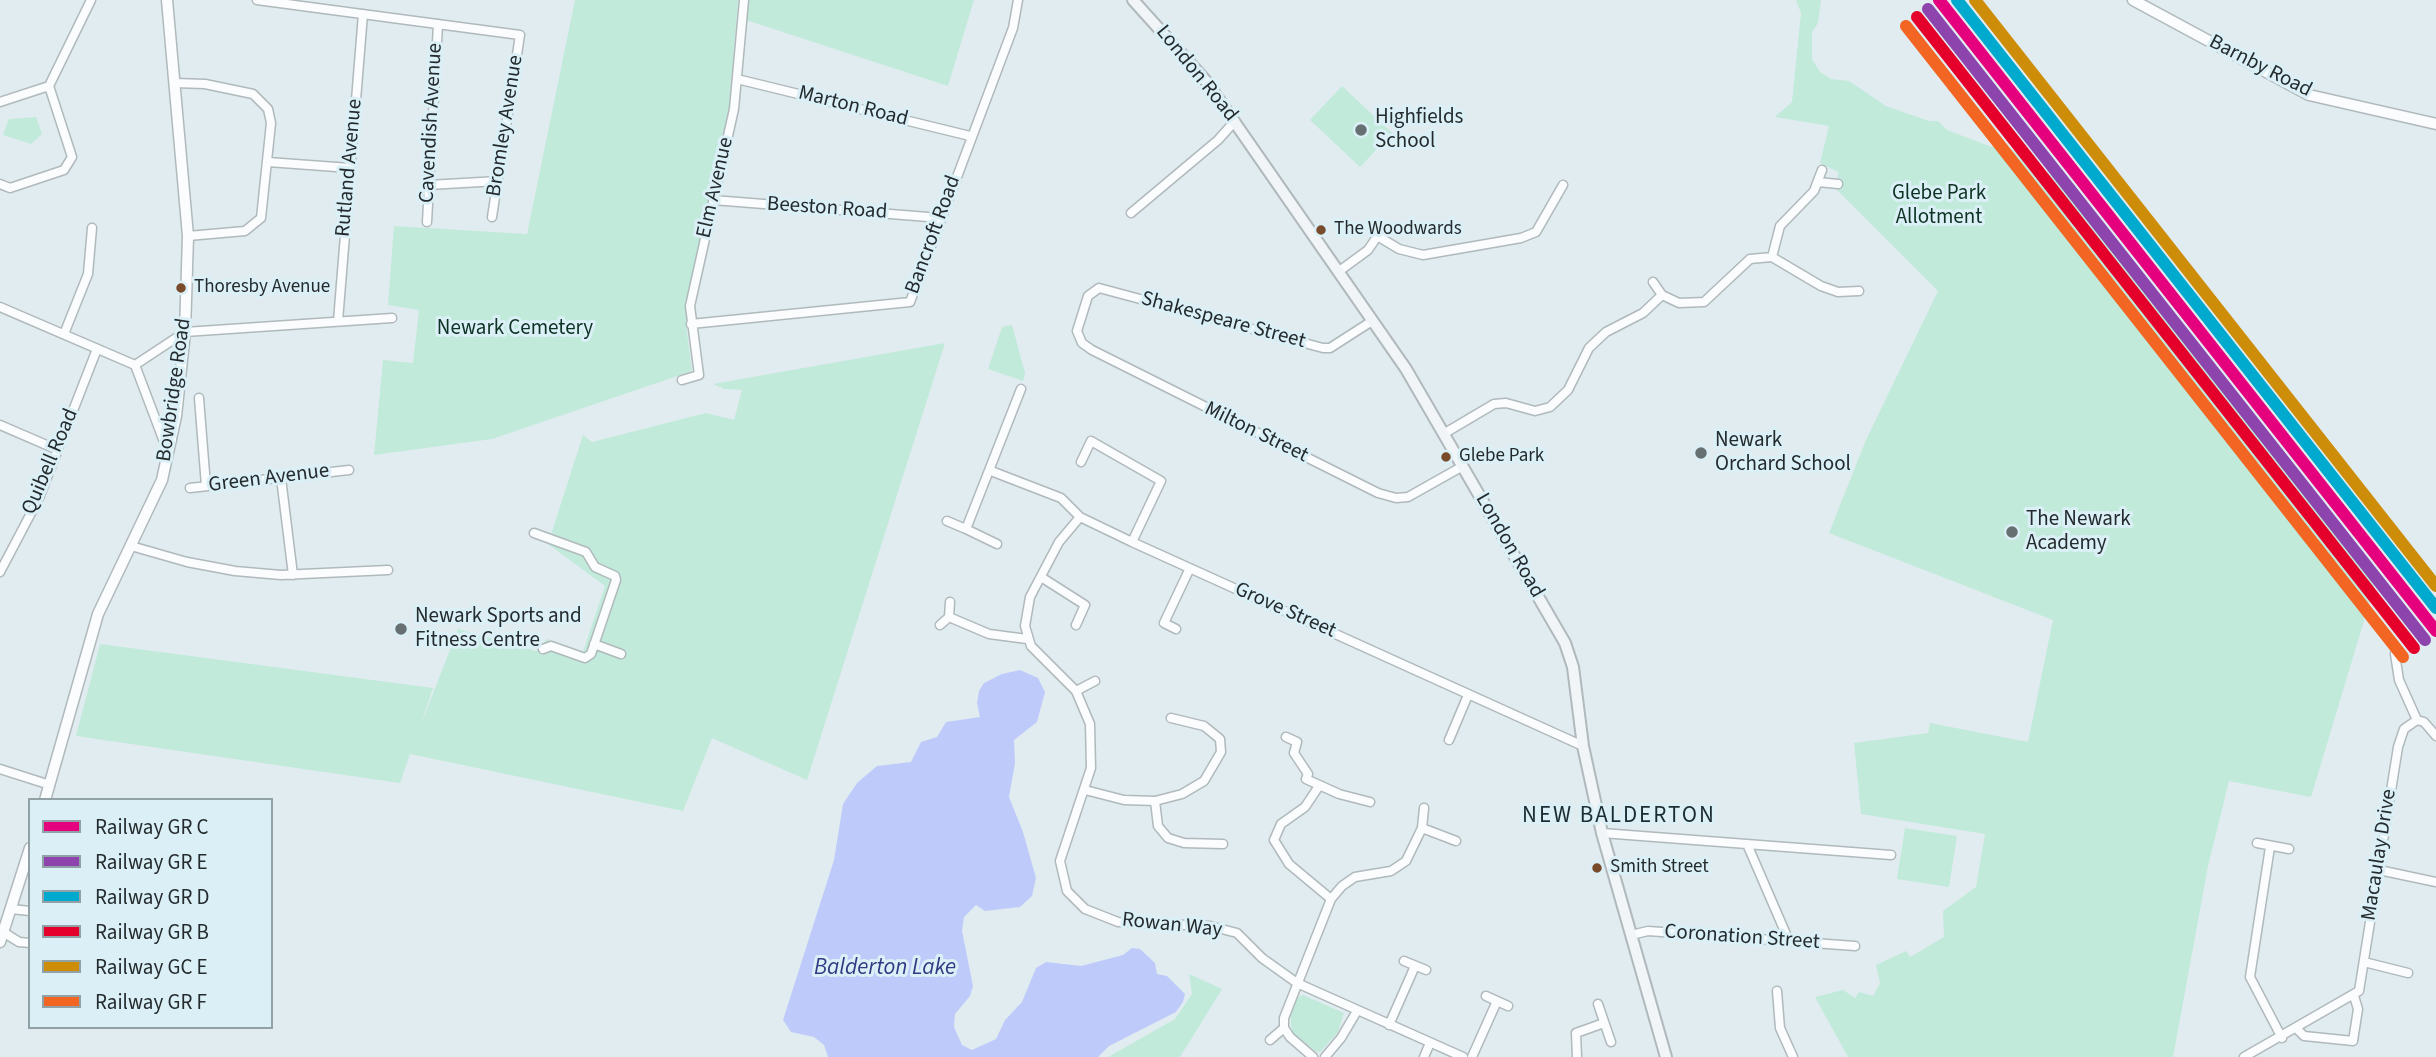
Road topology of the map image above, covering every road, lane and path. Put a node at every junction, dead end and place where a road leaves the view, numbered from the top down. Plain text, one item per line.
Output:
1 (91, 0) edge
2 (167, 0) edge
3 (257, 0) edge
4 (744, 0) edge
5 (1018, 0) edge
6 (1133, 0) edge
7 (2133, 0) edge
8 (363, 14) junction
9 (438, 24) junction
10 (737, 79) junction
11 (175, 83) junction
12 (49, 86) junction
13 (0, 102) edge
14 (1235, 121) junction
15 (2436, 124) edge
16 (970, 136) junction
17 (268, 162) junction
18 (350, 168) junction
19 (1822, 170) dead end
20 (498, 181) junction
21 (1818, 182) junction
22 (0, 184) edge
23 (1838, 184) dead end
24 (429, 185) junction
25 (1563, 186) dead end
26 (713, 200) junction
27 (1131, 214) dead end
28 (492, 217) dead end
29 (941, 218) junction
30 (427, 222) dead end
31 (92, 228) dead end
32 (1383, 228) dead end
33 (188, 236) junction
34 (1379, 237) junction
35 (80, 238) dead end
36 (91, 238) junction
37 (1772, 257) junction
38 (1338, 272) junction
39 (1653, 282) dead end
40 (1858, 291) dead end
41 (1662, 295) junction
42 (0, 307) edge
43 (1082, 313) joint
44 (392, 318) dead end
45 (338, 321) junction
46 (1372, 321) junction
47 (691, 324) junction
48 (185, 332) junction
49 (64, 334) junction
50 (97, 349) junction
51 (135, 365) junction
52 (699, 376) junction
53 (682, 380) dead end
54 (701, 385) dead end
55 (1021, 389) dead end
56 (199, 398) dead end
57 (0, 425) edge
58 (1445, 433) junction
59 (167, 440) junction
60 (58, 450) junction
61 (1081, 462) dead end
62 (1463, 466) junction
63 (349, 470) dead end
64 (991, 471) junction
65 (281, 478) junction
66 (1161, 481) junction
67 (206, 486) junction
68 (1172, 486) dead end
69 (190, 488) dead end
70 (1080, 517) junction
71 (947, 521) dead end
72 (966, 529) junction
73 (534, 533) dead end
74 (1132, 542) junction
75 (997, 544) dead end
76 (131, 546) junction
77 (1190, 568) junction
78 (388, 570) dead end
79 (0, 572) edge
80 (293, 575) junction
81 (1041, 576) junction
82 (950, 602) dead end
83 (949, 617) junction
84 (940, 625) dead end
85 (1076, 625) dead end
86 (1176, 629) dead end
87 (1027, 639) junction
88 (594, 644) junction
89 (543, 649) dead end
90 (621, 654) dead end
91 (2395, 654) dead end
92 (1095, 681) dead end
93 (1076, 691) junction
94 (1468, 695) junction
95 (1171, 718) dead end
96 (2417, 720) junction
97 (1182, 721) junction
98 (1180, 732) dead end
99 (2436, 736) edge
100 (1286, 737) dead end
101 (1449, 740) dead end
102 (1583, 746) junction
103 (0, 769) edge
104 (50, 785) junction
105 (1320, 786) junction
106 (1085, 790) junction
107 (46, 798) edge
108 (1155, 801) junction
109 (1370, 802) dead end
110 (1424, 808) dead end
111 (1422, 828) junction
112 (1602, 834) junction
113 (1456, 841) dead end
114 (2257, 843) dead end
115 (1747, 844) junction
116 (2270, 846) junction
117 (1218, 847) dead end
118 (2289, 849) dead end
119 (28, 854) edge
120 (1891, 855) dead end
121 (2379, 870) junction
122 (2436, 882) edge
123 (1331, 899) junction
124 (11, 909) junction
125 (28, 911) edge
126 (1631, 935) junction
127 (2, 937) edge
128 (1789, 941) junction
129 (28, 943) edge
130 (1855, 946) dead end
131 (1404, 961) dead end
132 (2364, 962) junction
133 (1415, 966) junction
134 (1426, 970) dead end
135 (2408, 973) dead end
136 (1297, 983) junction
137 (1777, 991) dead end
138 (1486, 996) dead end
139 (2354, 996) junction
140 (1497, 1001) junction
141 (1598, 1004) dead end
142 (1508, 1006) dead end
143 (1357, 1011) junction
144 (1604, 1023) junction
145 (1389, 1025) junction
146 (1284, 1028) junction
147 (2297, 1029) junction
148 (2281, 1038) junction
149 (1270, 1040) dead end
150 (1611, 1042) dead end
151 (1430, 1043) junction
152 (1313, 1057) edge
153 (1325, 1057) edge
154 (1424, 1057) edge
155 (1463, 1057) edge
156 (1472, 1057) edge
157 (1577, 1057) edge
158 (1666, 1057) edge
159 (1793, 1057) edge
160 (2244, 1057) edge

1 - 12 street
2 - 11 street, Bowbridge Road
3 - 8 street
4 - 10 street, Elm Avenue
5 - 16 street, Bancroft Road
6 - 14 main road, London Road
7 - 15 street, Barnby Road
8 - 9 street
8 - 18 street, Rutland Avenue
9 - 20 street, Bromley Avenue
9 - 24 street, Cavendish Avenue
10 - 16 street, Marton Road
10 - 26 street, Elm Avenue
11 - 17 street
11 - 33 street, Bowbridge Road
12 - 13 street
12 - 22 street
14 - 27 street
14 - 38 main road, London Road
16 - 29 street, Bancroft Road
17 - 18 street
17 - 33 street
18 - 45 street, Rutland Avenue
19 - 21 street
20 - 24 street
20 - 28 street, Bromley Avenue
21 - 23 street
21 - 37 street
24 - 30 street, Cavendish Avenue
25 - 34 street
26 - 29 street, Beeston Road
26 - 47 street, Elm Avenue
29 - 47 street, Bancroft Road
31 - 36 street
32 - 34 street
33 - 48 street, Bowbridge Road
34 - 38 street
35 - 36 street
36 - 49 street
37 - 40 street
37 - 41 street
38 - 46 main road, London Road
39 - 41 street
41 - 58 street
42 - 49 street
43 - 46 street, Shakespeare Street
43 - 62 street, Milton Street
44 - 45 street
45 - 48 street
46 - 58 main road, London Road
47 - 52 street, Elm Avenue
48 - 51 street
48 - 59 street, Bowbridge Road
49 - 50 street
50 - 51 street
50 - 60 street, Quibell Road
51 - 59 street
52 - 53 street
52 - 54 street, Elm Avenue
55 - 64 street
56 - 67 street
57 - 60 street
58 - 62 main road, London Road
59 - 76 street, Bowbridge Road
60 - 79 street, Quibell Road
61 - 66 street
62 - 102 main road, London Road
63 - 65 street, Green Avenue
64 - 70 street, Grove Street
64 - 72 street
65 - 67 street, Green Avenue
65 - 80 street
66 - 68 street
66 - 74 street
67 - 69 street, Green Avenue
70 - 74 street, Grove Street
70 - 81 street
71 - 72 street
72 - 75 street
73 - 88 street
74 - 77 street, Grove Street
76 - 80 street
76 - 104 street, Bowbridge Road
77 - 86 street
77 - 94 street, Grove Street
78 - 80 street
81 - 85 street
81 - 87 street
82 - 83 street
83 - 84 street
83 - 87 street
87 - 93 street, Rowan Way
88 - 89 street
88 - 90 street
91 - 96 street
92 - 93 street
93 - 106 street, Rowan Way
94 - 101 street
94 - 102 street, Grove Street
95 - 97 street
96 - 99 street
96 - 121 street, Macaulay Drive
97 - 98 street
97 - 108 street
100 - 105 street
102 - 112 main road, London Road
103 - 104 street
104 - 107 street, Bowbridge Road
105 - 109 street
105 - 123 street
106 - 108 street
106 - 136 street, Rowan Way
108 - 117 street
110 - 111 street
111 - 113 street
111 - 123 street
112 - 115 street
112 - 126 main road, London Road
114 - 116 street
115 - 120 street
115 - 128 street
116 - 118 street
116 - 148 street
119 - 124 street
121 - 122 street
121 - 132 street, Macaulay Drive
123 - 136 street
124 - 125 street
124 - 127 street
126 - 128 street, Coronation Street
126 - 158 main road, London Road
127 - 129 street
128 - 130 street, Coronation Street
131 - 133 street
132 - 135 street
132 - 139 street, Macaulay Drive
133 - 134 street
133 - 145 street
136 - 143 street, Rowan Way
136 - 146 street
137 - 159 street
138 - 140 street
139 - 147 street
139 - 147 street, Macaulay Drive
140 - 142 street
140 - 156 street
141 - 144 street
143 - 145 street, Rowan Way
143 - 153 street
144 - 150 street
144 - 157 street
145 - 151 street, Rowan Way
146 - 149 street
146 - 152 street
147 - 148 street
148 - 160 street
151 - 154 street
151 - 155 street, Rowan Way

